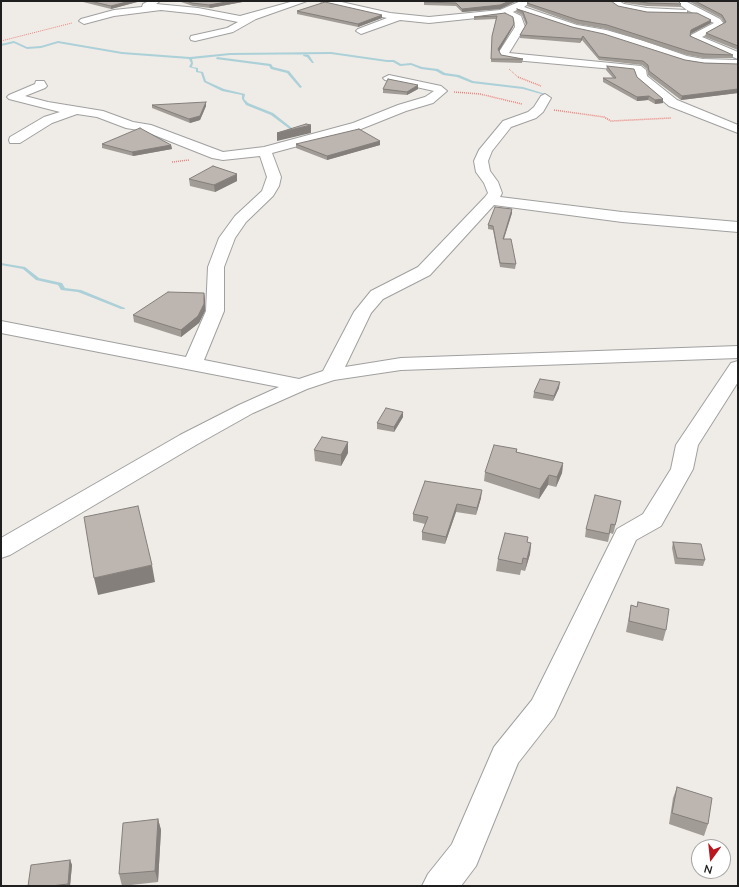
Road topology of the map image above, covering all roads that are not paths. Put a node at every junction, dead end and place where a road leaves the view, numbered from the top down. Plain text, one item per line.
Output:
1 (303, 1) edge
2 (325, 1) edge
3 (612, 1) edge
4 (680, 1) edge
5 (117, 2) edge
6 (528, 2) edge
7 (539, 2) edge
8 (158, 5) edge
9 (517, 7) junction
10 (506, 12) junction
11 (698, 12) junction
12 (257, 16) junction
13 (399, 17) junction
14 (84, 21) road end
15 (361, 32) dead end
16 (195, 38) dead end
17 (738, 56) edge
18 (685, 59) junction
19 (663, 63) edge
20 (738, 63) edge
21 (650, 66) edge
22 (637, 68) junction
23 (389, 78) edge
24 (40, 83) dead end
25 (542, 103) road end
26 (3, 105) dead end
27 (56, 107) junction
28 (75, 110) junction
29 (738, 129) edge
30 (15, 140) dead end
31 (265, 151) junction
32 (490, 200) junction
33 (738, 227) edge
34 (1, 327) edge
35 (738, 352) edge
36 (194, 363) junction
37 (738, 367) edge
38 (330, 375) junction
39 (300, 385) junction
40 (1, 549) edge
41 (440, 886) edge

1 - 12 street
2 - 13 street
3 - 11 street
4 - 11 street
5 - 8 street
6 - 7 street
6 - 9 street
8 - 12 street
8 - 14 street
9 - 10 street
9 - 18 street
10 - 13 street
10 - 22 street
11 - 17 street
12 - 16 street
13 - 15 street
18 - 19 street
18 - 20 street
21 - 22 street
22 - 29 street
23 - 31 street
24 - 27 street
25 - 32 street
26 - 27 street
27 - 28 street
28 - 30 street
28 - 31 street
31 - 36 street
32 - 33 street
32 - 38 street
34 - 36 street
35 - 38 street
36 - 39 street
37 - 41 street
38 - 39 street
39 - 40 street

